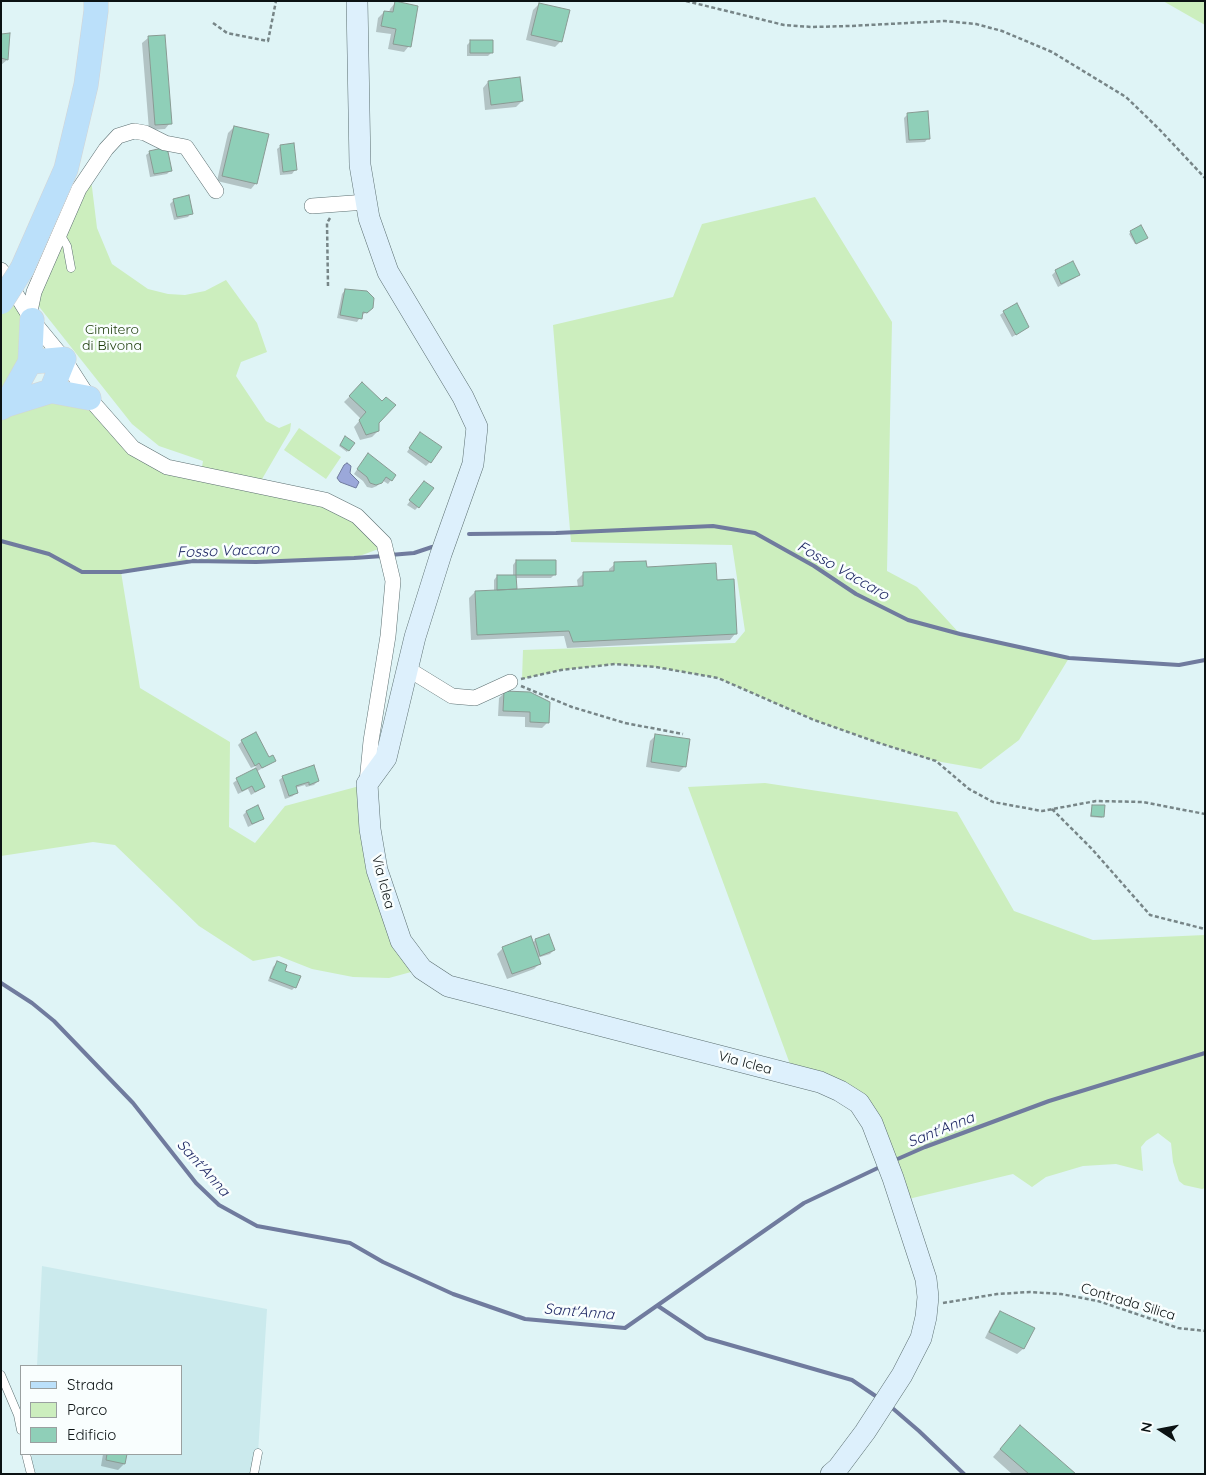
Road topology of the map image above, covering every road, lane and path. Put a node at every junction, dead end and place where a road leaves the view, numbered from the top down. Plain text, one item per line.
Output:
1 (96, 1) edge
2 (276, 1) edge
3 (357, 1) edge
4 (686, 1) edge
5 (213, 23) dead end
6 (1205, 178) edge
7 (216, 190) dead end
8 (366, 202) junction
9 (339, 204) junction
10 (312, 206) dead end
11 (60, 234) junction
12 (71, 268) dead end
13 (12, 269) edge
14 (328, 286) dead end
15 (1, 289) edge
16 (20, 310) edge
17 (64, 359) junction
18 (30, 362) junction
19 (51, 391) junction
20 (89, 398) junction
21 (3, 407) edge
22 (408, 669) junction
23 (510, 682) junction
24 (683, 734) dead end
25 (367, 784) junction
26 (1052, 809) junction
27 (1205, 814) edge
28 (1205, 929) edge
29 (927, 1306) junction
30 (1205, 1331) edge
31 (1, 1375) edge
32 (20, 1425) edge
33 (258, 1453) dead end
34 (26, 1455) edge
35 (30, 1474) edge
36 (254, 1474) edge
37 (831, 1474) edge

1 - 13 main road
2 - 5 path
3 - 8 street
4 - 6 path
7 - 11 street
8 - 9 street
8 - 22 street
9 - 10 street
9 - 14 path
11 - 12 lane
11 - 16 street
13 - 16 main road, bridge
15 - 16 street
16 - 17 street
16 - 18 main road
17 - 18 main road
17 - 19 main road
17 - 20 street
18 - 21 main road
19 - 20 main road
19 - 21 main road
20 - 25 street
22 - 23 street
22 - 25 street
23 - 24 path
23 - 26 path
25 - 29 street, Via Iclea
26 - 27 path
26 - 28 path
29 - 30 path, Contrada Silica
29 - 37 street, Via Iclea
31 - 32 lane
33 - 36 lane
34 - 35 lane

